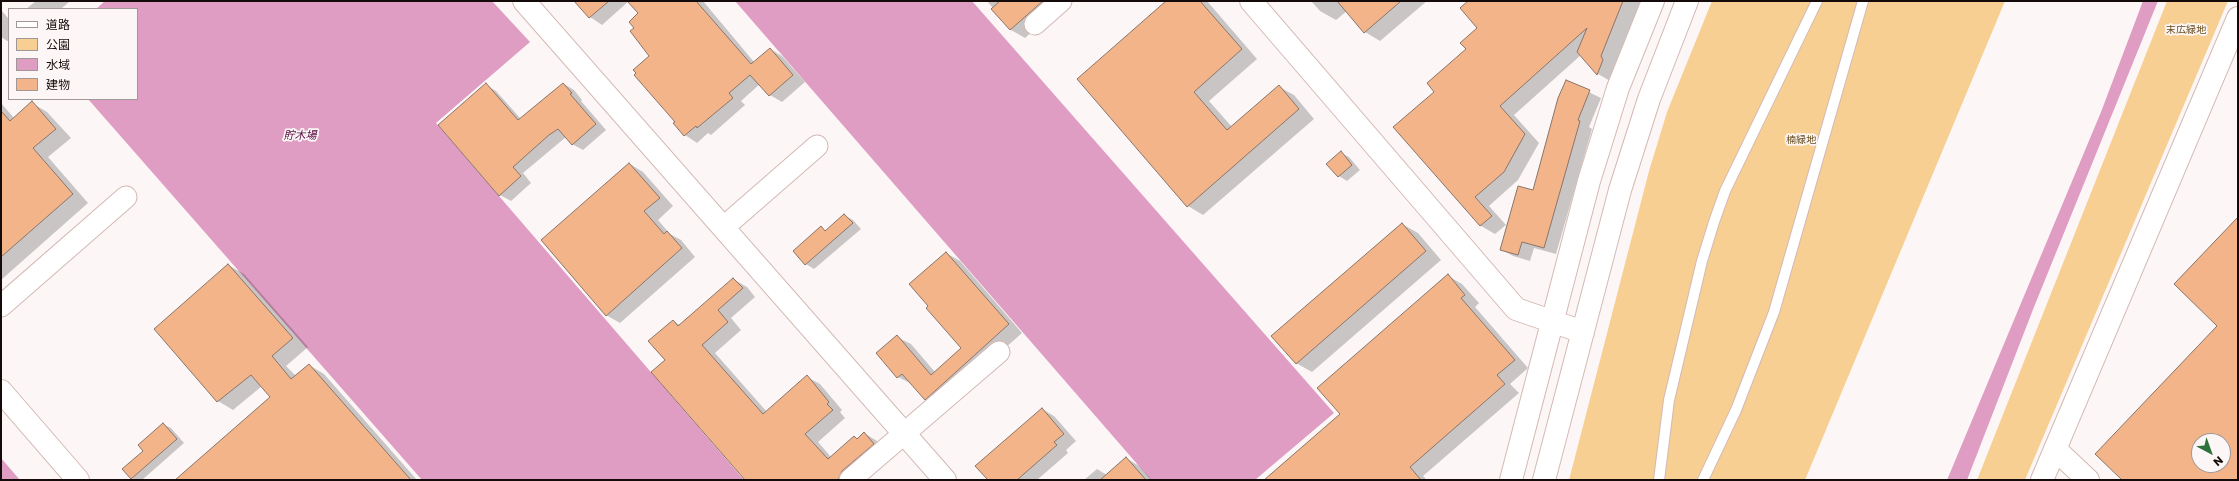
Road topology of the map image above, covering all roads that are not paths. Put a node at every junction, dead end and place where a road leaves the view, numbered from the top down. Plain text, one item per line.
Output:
1 (524, 1) edge
2 (1061, 1) edge
3 (1251, 1) edge
4 (1652, 1) edge
5 (1687, 1) edge
6 (1817, 1) edge
7 (1863, 1) edge
8 (2238, 18) edge
9 (1035, 24) dead end
10 (817, 146) dead end
11 (126, 197) dead end
12 (724, 227) junction
13 (1, 306) edge
14 (1552, 322) junction
15 (1583, 332) junction
16 (999, 352) dead end
17 (1, 391) edge
18 (904, 433) junction
19 (2055, 449) junction
20 (78, 480) edge
21 (850, 480) edge
22 (945, 480) edge
23 (1511, 480) edge
24 (1544, 480) edge
25 (1659, 480) edge
26 (1703, 480) edge
27 (2042, 480) edge
28 (2088, 480) edge

1 - 12 street
2 - 9 street
3 - 14 street
4 - 14 street
5 - 15 street
6 - 25 lane
7 - 26 lane
8 - 19 street
10 - 12 street
11 - 13 street
12 - 18 street
14 - 15 street
14 - 23 street
15 - 24 street
16 - 18 street
17 - 20 street
18 - 21 street
18 - 22 street
19 - 27 street
19 - 28 street

